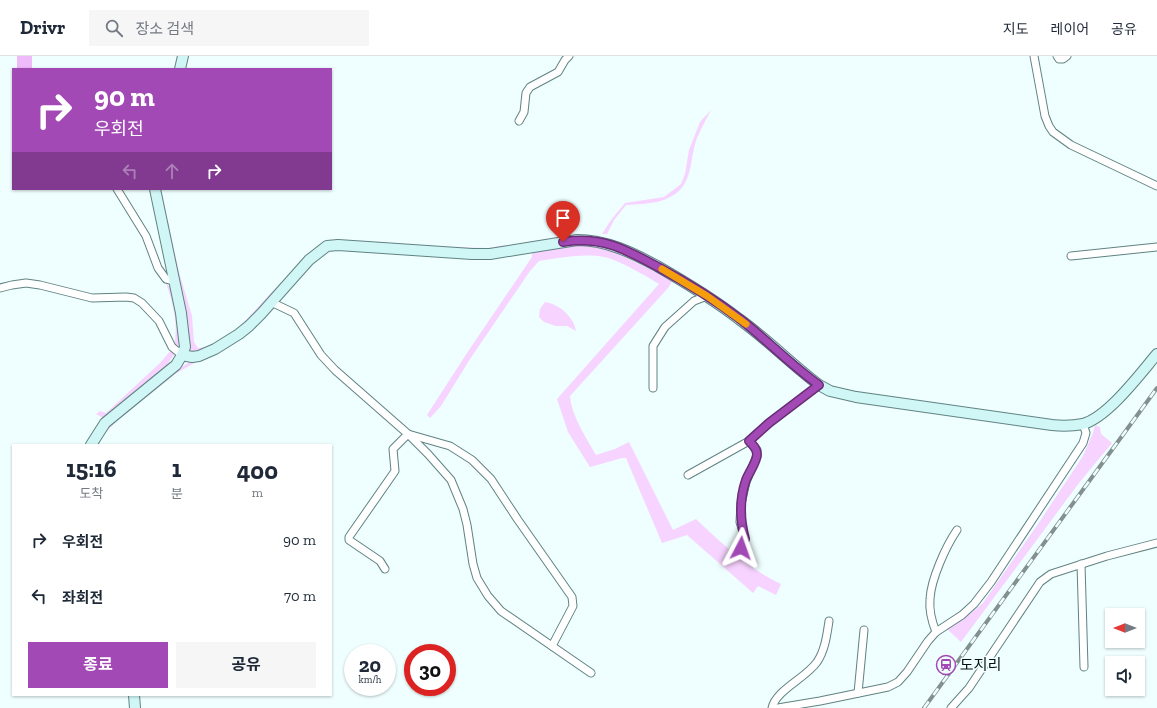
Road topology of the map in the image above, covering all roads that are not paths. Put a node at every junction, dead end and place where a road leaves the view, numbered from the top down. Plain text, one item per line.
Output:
1 (183, 56) edge
2 (569, 56) edge
3 (1034, 56) edge
4 (1057, 56) edge
5 (1067, 56) edge
6 (180, 68) edge
7 (519, 121) dead end
8 (1157, 186) edge
9 (118, 190) edge
10 (155, 190) edge
11 (1157, 247) edge
12 (1071, 256) dead end
13 (175, 281) junction
14 (0, 288) edge
15 (707, 296) junction
16 (271, 302) junction
17 (1157, 354) edge
18 (182, 355) junction
19 (819, 385) junction
20 (653, 388) dead end
21 (1082, 424) junction
22 (408, 434) junction
23 (749, 441) junction
24 (92, 444) edge
25 (688, 475) dead end
26 (958, 530) dead end
27 (1157, 543) edge
28 (741, 548) dead end
29 (1081, 564) junction
30 (385, 569) dead end
31 (829, 621) dead end
32 (864, 630) dead end
33 (936, 632) junction
34 (552, 646) junction
35 (1084, 667) dead end
36 (591, 673) dead end
37 (858, 693) junction
38 (134, 696) edge
39 (135, 708) edge
40 (772, 708) edge
41 (778, 708) edge
42 (951, 708) edge

1 - 6 street
2 - 7 street
3 - 8 street
4 - 5 street
9 - 13 street
10 - 13 street
11 - 12 street
13 - 18 street
14 - 18 street
15 - 16 street
15 - 19 street
15 - 20 street
16 - 18 street
16 - 22 street
17 - 21 street
18 - 24 street
19 - 21 street
19 - 23 street
21 - 33 street
22 - 30 street
22 - 34 street
22 - 34 street
23 - 25 street
23 - 28 street
26 - 33 street
27 - 29 street
29 - 35 street
29 - 42 street
31 - 40 street
32 - 37 street
33 - 37 street
34 - 36 street
37 - 41 street
38 - 39 street

